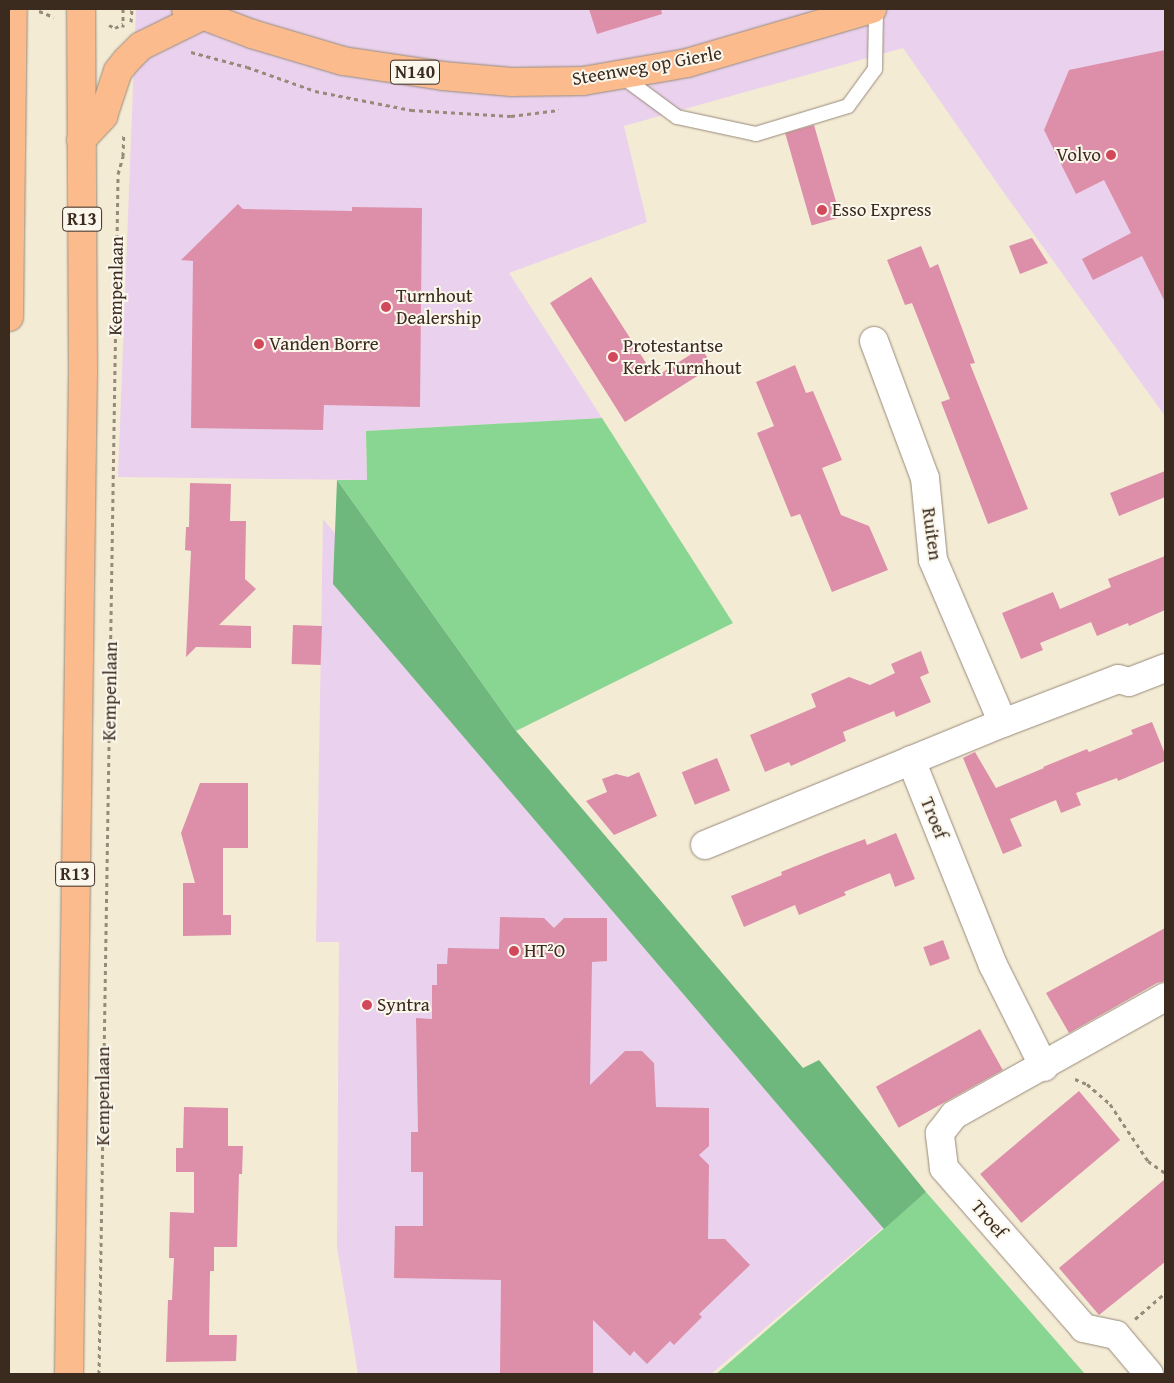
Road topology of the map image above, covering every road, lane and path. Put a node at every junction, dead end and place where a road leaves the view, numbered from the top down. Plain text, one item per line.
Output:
1 (14, 9) edge
2 (81, 9) edge
3 (122, 9) edge
4 (232, 9) edge
5 (872, 9) edge
6 (876, 9) edge
7 (194, 12) edge
8 (252, 34) junction
9 (126, 61) junction
10 (619, 75) junction
11 (124, 128) dead end
12 (82, 140) junction
13 (9, 317) edge
14 (874, 341) dead end
15 (1165, 668) edge
16 (1002, 723) junction
17 (910, 760) junction
18 (705, 845) dead end
19 (1165, 997) edge
20 (1044, 1067) junction
21 (1165, 1173) edge
22 (1165, 1293) edge
23 (1116, 1335) junction
24 (69, 1374) edge
25 (99, 1374) edge
26 (1149, 1374) edge

1 - 13 main road
2 - 12 main road, Kempenlaan / R13
3 - 9 path
4 - 8 main road
5 - 10 main road, Steenweg op Gierle / N140
6 - 10 lane
7 - 8 main road, Steenweg op Gierle / N140
7 - 9 main road
8 - 10 main road, Steenweg op Gierle / N140
9 - 12 main road
11 - 25 path, Kempenlaan
12 - 24 main road, Kempenlaan / R13
14 - 16 street, Ruiten
15 - 16 street
16 - 17 street
17 - 18 street
17 - 20 street, Troef
19 - 20 street, Troef
20 - 21 path
20 - 23 street, Troef
22 - 23 path
23 - 26 street

